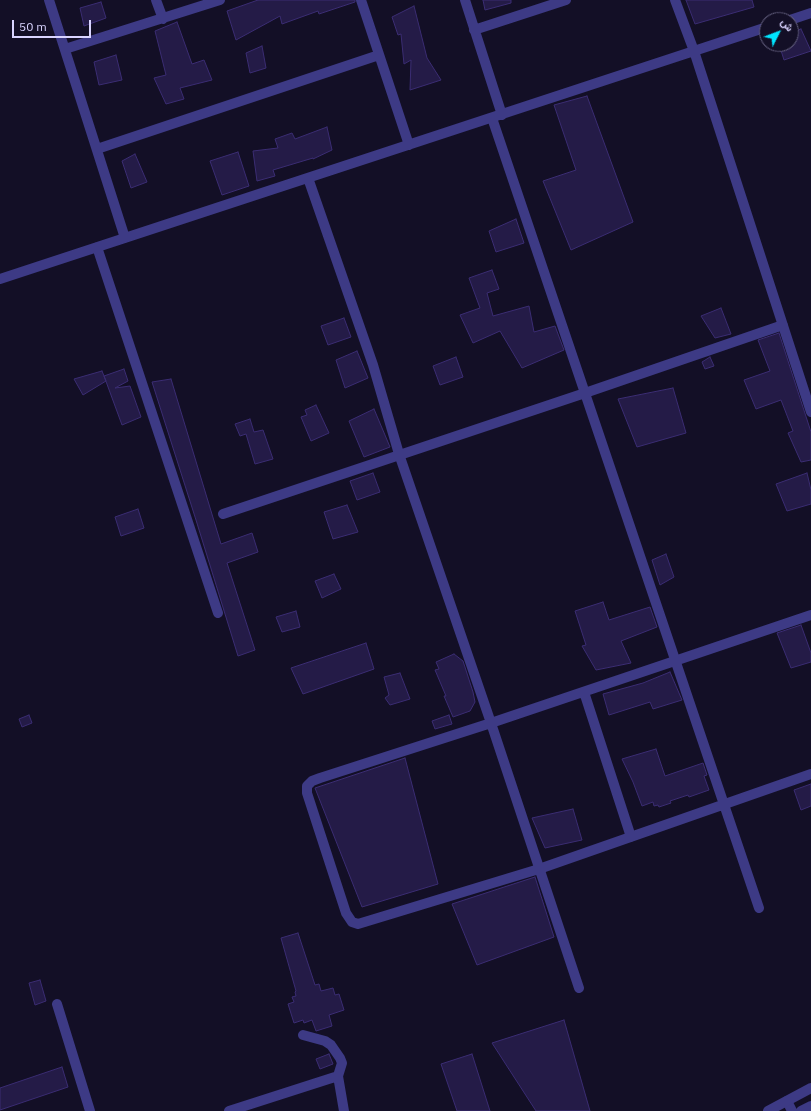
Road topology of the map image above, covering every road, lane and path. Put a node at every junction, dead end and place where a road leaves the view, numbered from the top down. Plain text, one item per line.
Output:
1 (49, 0) edge
2 (156, 0) edge
3 (220, 0) edge
4 (361, 0) edge
5 (465, 0) edge
6 (566, 0) edge
7 (675, 0) edge
8 (811, 14) edge
9 (799, 17) edge
10 (163, 19) junction
11 (474, 30) junction
12 (759, 30) edge
13 (65, 49) junction
14 (694, 50) junction
15 (379, 55) junction
16 (497, 117) junction
17 (409, 145) junction
18 (97, 149) junction
19 (308, 178) junction
20 (125, 238) junction
21 (97, 247) junction
22 (0, 279) edge
23 (782, 325) junction
24 (585, 393) junction
25 (811, 412) edge
26 (399, 454) junction
27 (223, 514) dead end
28 (218, 613) dead end
29 (811, 615) edge
30 (675, 662) junction
31 (584, 692) junction
32 (491, 723) junction
33 (811, 774) edge
34 (724, 805) junction
35 (631, 837) junction
36 (539, 869) junction
37 (759, 908) dead end
38 (579, 988) dead end
39 (57, 1004) dead end
40 (303, 1035) dead end
41 (338, 1076) junction
42 (811, 1088) edge
43 (787, 1101) junction
44 (811, 1106) edge
45 (90, 1111) edge
46 (229, 1111) edge
47 (344, 1111) edge
48 (768, 1111) edge
49 (792, 1111) edge
50 (801, 1111) edge

1 - 13 street
2 - 10 street
3 - 10 street
4 - 15 street
5 - 11 street
6 - 11 street
7 - 14 street
8 - 9 street
10 - 13 street
11 - 16 street
12 - 14 street
13 - 18 street
14 - 16 street
14 - 23 street
15 - 17 street
15 - 18 street
16 - 17 street
16 - 24 street
17 - 19 street
18 - 20 street
19 - 20 street
19 - 26 street
20 - 21 street
21 - 22 street
21 - 28 street
23 - 24 street
23 - 25 street
24 - 26 street
24 - 30 street
26 - 27 street
26 - 32 street
29 - 30 street
30 - 31 street
30 - 34 street
31 - 32 street
31 - 35 street
32 - 36 street
32 - 36 street
33 - 34 street
34 - 35 street
34 - 37 street
35 - 36 street
36 - 38 street
39 - 45 street
40 - 41 street
41 - 46 street
41 - 47 street
42 - 43 street
43 - 48 street
43 - 49 street
44 - 50 street

